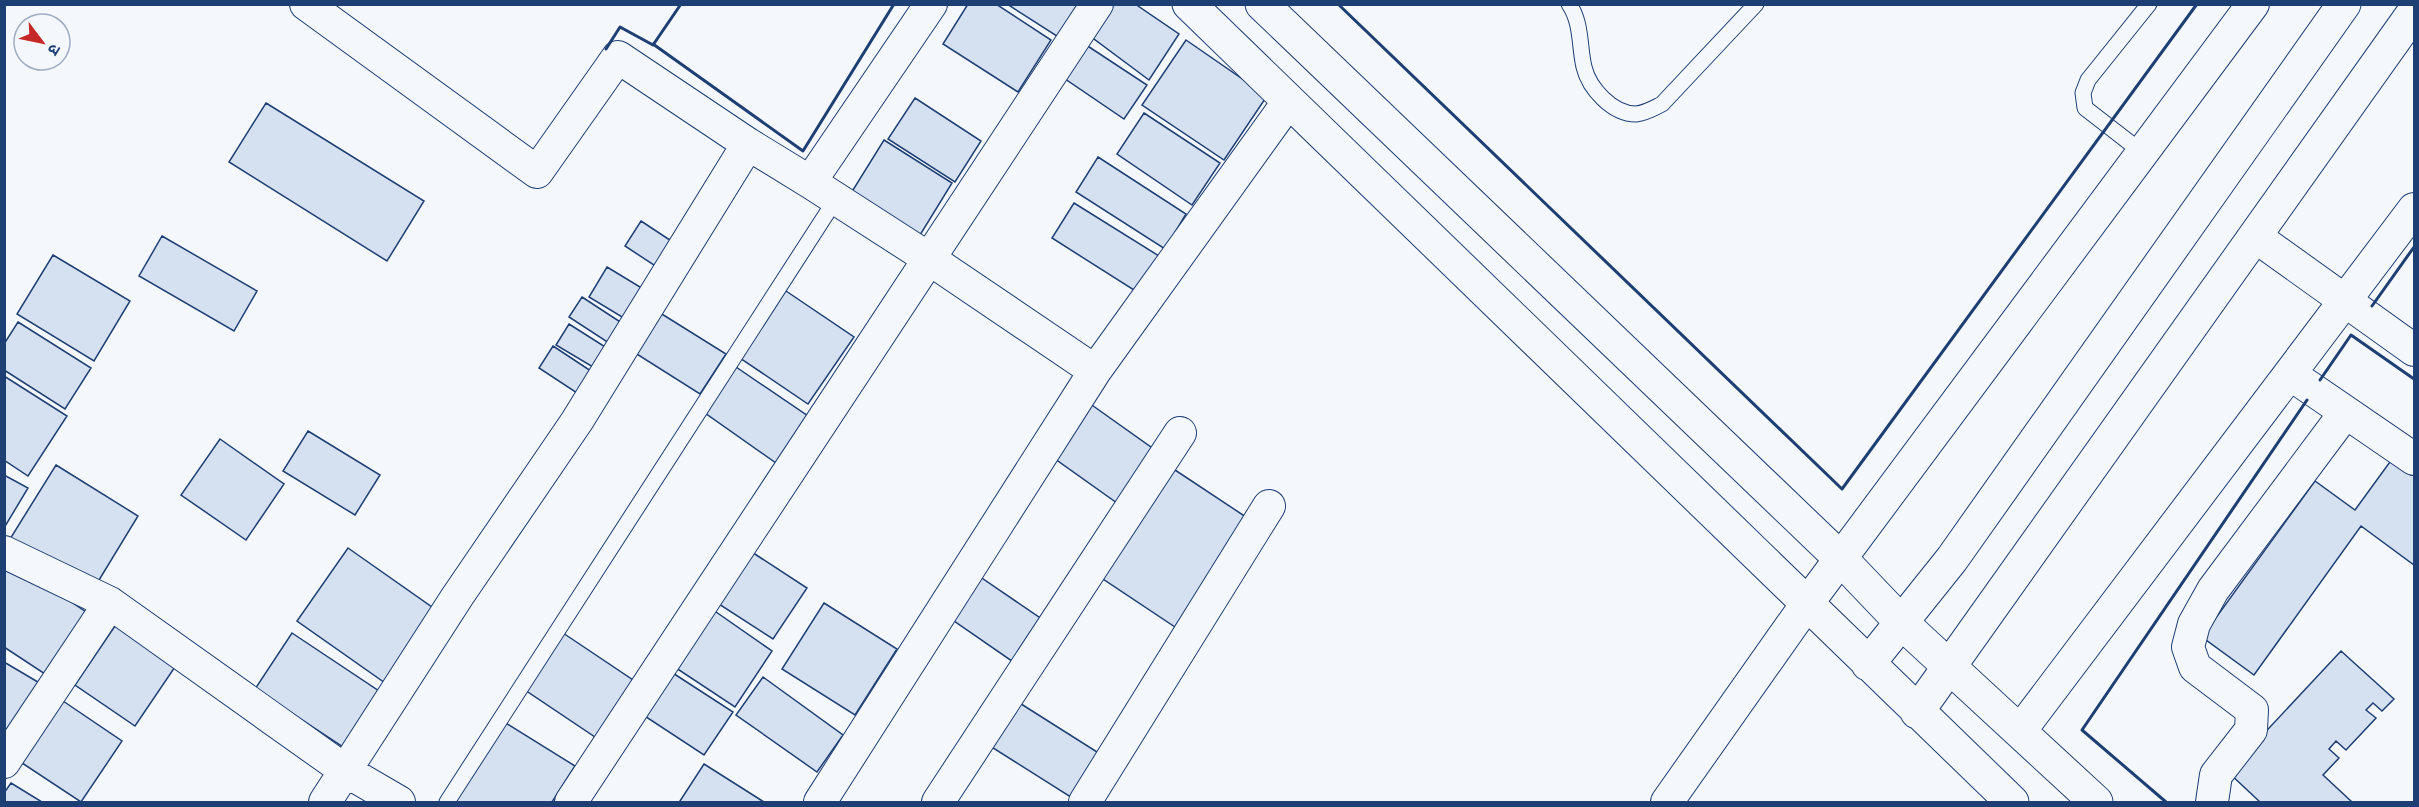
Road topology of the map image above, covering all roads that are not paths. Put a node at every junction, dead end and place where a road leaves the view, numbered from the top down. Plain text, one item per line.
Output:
1 (306, 4) edge
2 (930, 4) edge
3 (1097, 4) edge
4 (1189, 4) edge
5 (1262, 4) edge
6 (1569, 4) edge
7 (1756, 4) edge
8 (2149, 4) edge
9 (2253, 4) edge
10 (2344, 4) edge
11 (2415, 12) edge
12 (1289, 101) junction
13 (748, 144) junction
14 (2143, 153) junction
15 (810, 182) junction
16 (836, 199) junction
17 (2415, 209) edge
18 (2256, 237) junction
19 (928, 258) junction
20 (2346, 301) junction
21 (2415, 350) edge
22 (1095, 371) junction
23 (2290, 374) junction
24 (2345, 413) junction
25 (1180, 434) dead end
26 (2415, 459) edge
27 (1269, 506) dead end
28 (4, 552) edge
29 (1841, 559) junction
30 (110, 603) junction
31 (1806, 604) junction
32 (1902, 623) junction
33 (1868, 664) junction
34 (1949, 666) junction
35 (1917, 712) junction
36 (2020, 731) junction
37 (4, 762) edge
38 (346, 771) junction
39 (325, 802) edge
40 (399, 802) edge
41 (447, 802) edge
42 (571, 802) edge
43 (820, 802) edge
44 (938, 802) edge
45 (1085, 802) edge
46 (1667, 802) edge
47 (2012, 802) edge
48 (2096, 802) edge
49 (2212, 802) edge

1 - 13 street
2 - 15 street
3 - 19 street
4 - 12 main road
5 - 29 main road
6 - 7 lane
8 - 14 lane
9 - 14 street
10 - 32 main road
11 - 18 main road
12 - 22 street
12 - 31 main road
13 - 15 street
13 - 38 street
14 - 29 street
15 - 16 street
16 - 19 street
16 - 41 lane
17 - 20 street
18 - 20 street
18 - 34 main road
19 - 22 street
19 - 42 street
20 - 21 street
20 - 23 street
22 - 43 street
23 - 24 street
23 - 36 street
24 - 26 street
24 - 49 street
25 - 44 street
27 - 45 street
28 - 30 street
29 - 31 street
29 - 32 main road
30 - 37 street
30 - 38 street
31 - 33 main road
31 - 46 street
32 - 33 main road
32 - 34 main road
33 - 35 main road
34 - 35 main road
34 - 36 main road
35 - 47 main road
36 - 48 main road
38 - 39 street
38 - 40 street

